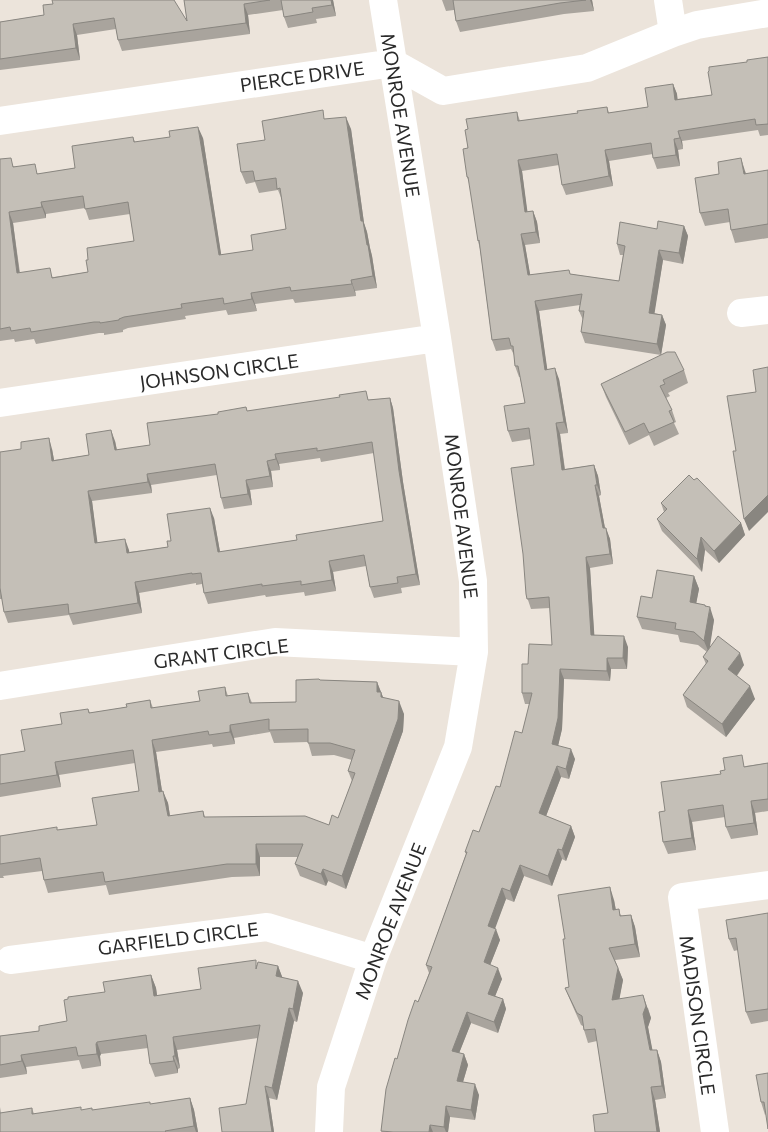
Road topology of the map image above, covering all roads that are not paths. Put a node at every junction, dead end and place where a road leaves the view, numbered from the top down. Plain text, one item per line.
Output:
1 (383, 0) edge
2 (668, 0) edge
3 (768, 13) edge
4 (673, 33) junction
5 (392, 63) junction
6 (0, 121) edge
7 (768, 310) edge
8 (741, 313) dead end
9 (437, 338) junction
10 (0, 403) edge
11 (474, 652) junction
12 (0, 686) edge
13 (768, 885) edge
14 (373, 959) junction
15 (10, 960) dead end
16 (329, 1132) edge
17 (715, 1132) edge

1 - 5 street, MONROE AVENUE
2 - 4 street
3 - 4 street
4 - 5 street
5 - 6 street, PIERCE DRIVE
5 - 9 street, MONROE AVENUE
7 - 8 street
9 - 10 street, JOHNSON CIRCLE
9 - 11 street, MONROE AVENUE
11 - 12 street, GRANT CIRCLE
11 - 14 street, MONROE AVENUE
13 - 17 street, MADISON CIRCLE
14 - 15 street, GARFIELD CIRCLE
14 - 16 street, MONROE AVENUE

